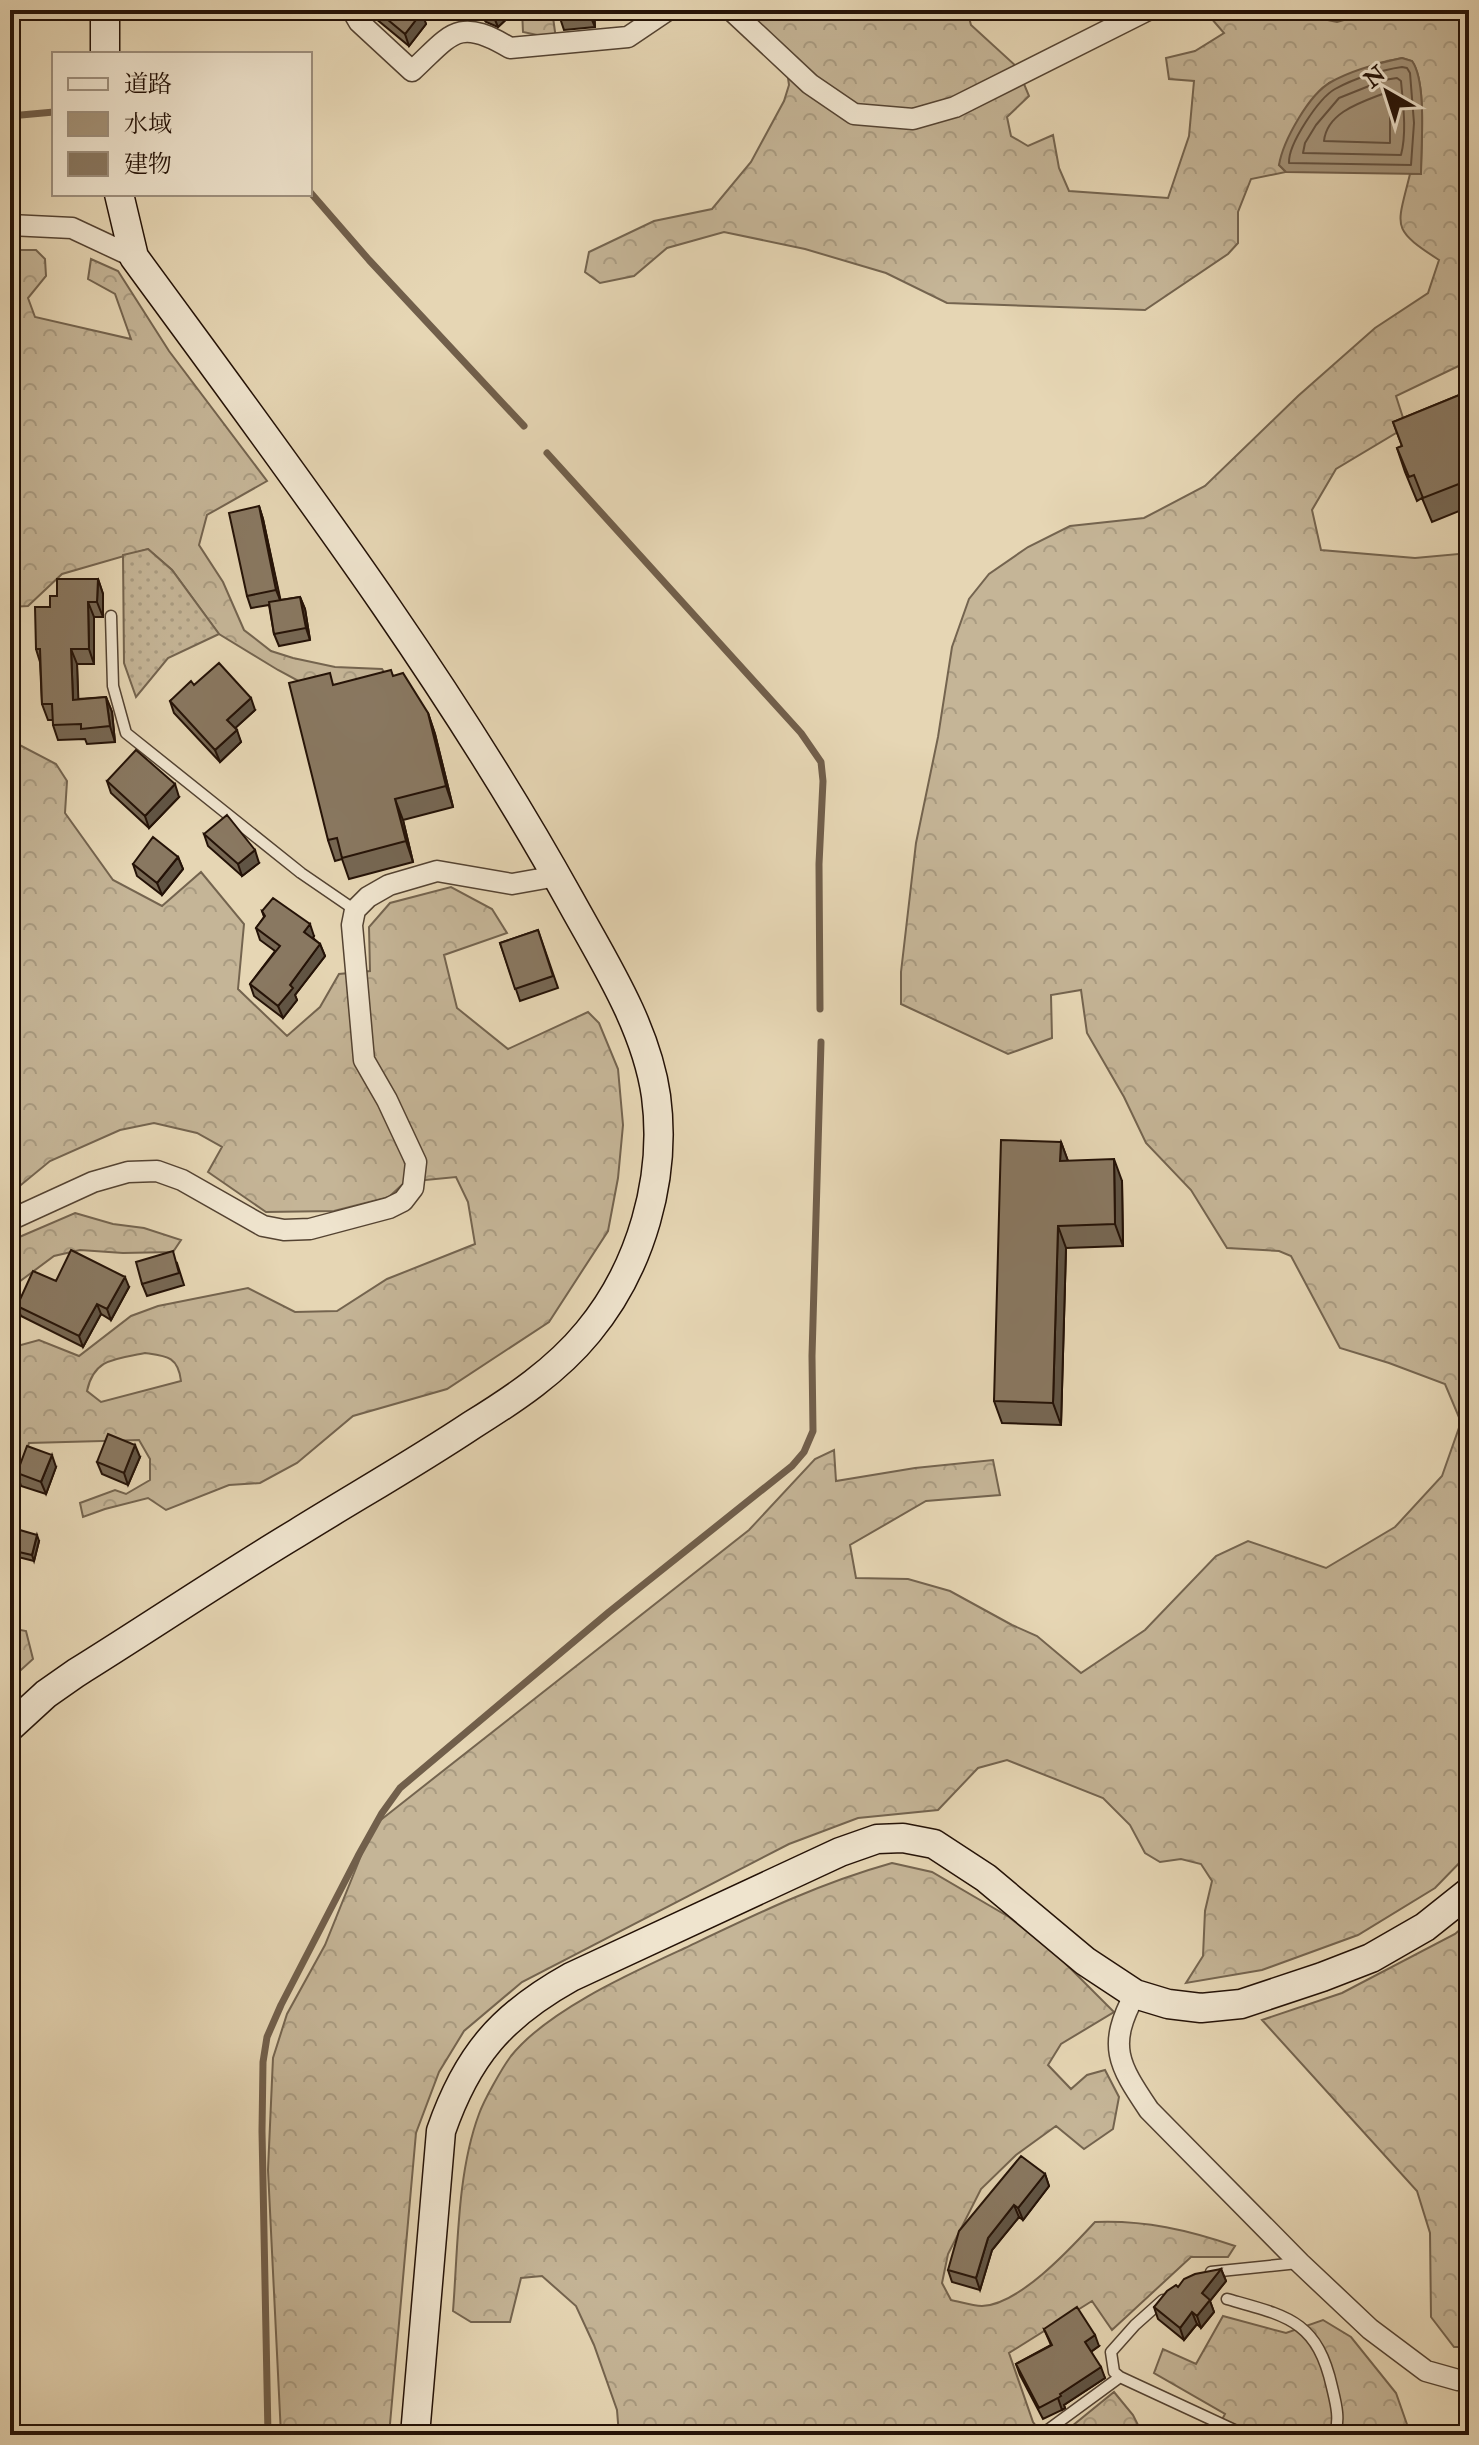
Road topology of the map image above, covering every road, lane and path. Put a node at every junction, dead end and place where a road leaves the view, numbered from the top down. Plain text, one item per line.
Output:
1 (105, 10) edge
2 (352, 10) edge
3 (668, 10) edge
4 (731, 10) edge
5 (1148, 10) edge
6 (105, 52) edge
7 (119, 196) edge
8 (10, 225) edge
9 (134, 257) junction
10 (111, 616) dead end
11 (557, 876) junction
12 (355, 910) junction
13 (10, 1220) edge
14 (10, 1727) edge
15 (1469, 1892) edge
16 (1135, 1994) junction
17 (1300, 2263) junction
18 (1205, 2275) edge
19 (1175, 2290) edge
20 (1227, 2299) dead end
21 (1120, 2377) junction
22 (1469, 2381) edge
23 (415, 2435) edge
24 (1041, 2435) edge
25 (1245, 2435) edge
26 (1335, 2435) edge

1 - 6 street
2 - 3 street
4 - 5 street
7 - 9 street
8 - 9 street
9 - 11 street
10 - 12 lane
11 - 12 street
11 - 14 street
12 - 13 street
15 - 16 street
16 - 17 street
16 - 23 street
17 - 18 lane
17 - 22 street
19 - 21 lane
20 - 26 lane
21 - 24 lane
21 - 25 lane

